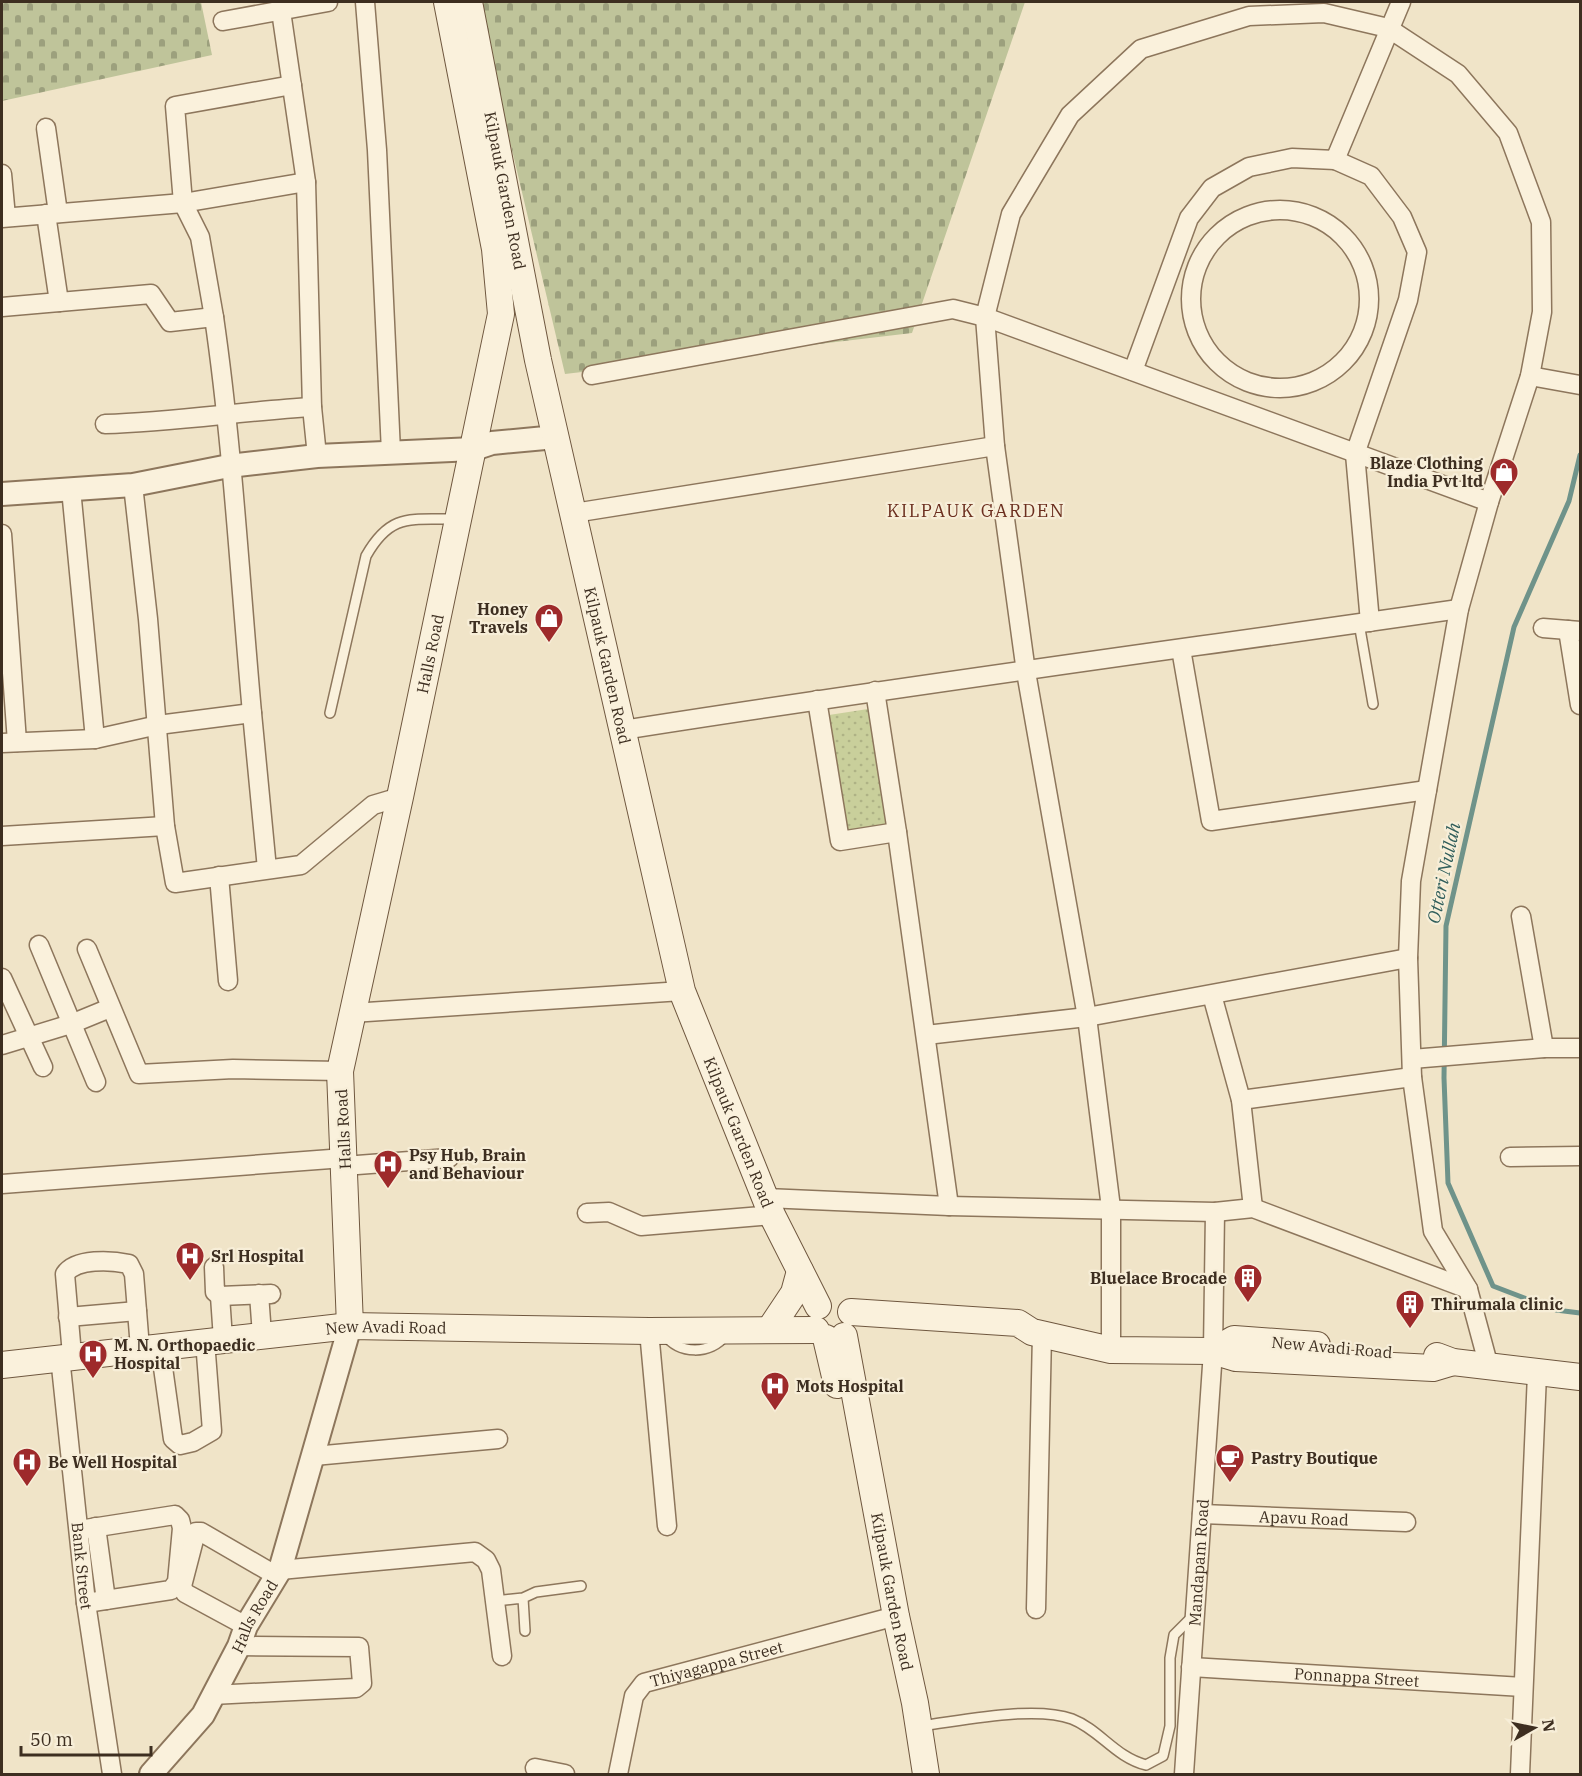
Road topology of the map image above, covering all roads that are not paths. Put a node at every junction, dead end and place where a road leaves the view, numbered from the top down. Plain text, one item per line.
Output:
1 (328, 2) edge
2 (365, 2) edge
3 (447, 2) edge
4 (469, 2) edge
5 (1401, 2) edge
6 (281, 11) junction
7 (223, 21) dead end
8 (1388, 28) junction
9 (292, 85) junction
10 (46, 128) dead end
11 (1335, 160) junction
12 (2, 174) edge
13 (306, 182) junction
14 (183, 203) junction
15 (52, 214) junction
16 (4, 217) edge
17 (59, 302) junction
18 (2, 307) edge
19 (501, 314) junction
20 (985, 316) junction
21 (214, 317) junction
22 (530, 319) junction
23 (1133, 371) junction
24 (592, 375) dead end
25 (1530, 376) junction
26 (1253, 385) junction
27 (1581, 385) edge
28 (312, 407) junction
29 (1242, 411) junction
30 (227, 412) junction
31 (105, 424) dead end
32 (556, 437) junction
33 (995, 446) junction
34 (474, 449) junction
35 (391, 452) junction
36 (1355, 454) junction
37 (317, 456) junction
38 (230, 466) junction
39 (133, 485) junction
40 (71, 489) junction
41 (2, 494) edge
42 (1489, 502) junction
43 (574, 513) junction
44 (459, 519) junction
45 (2, 534) edge
46 (1459, 609) junction
47 (1364, 622) junction
48 (1543, 628) dead end
49 (1574, 631) edge
50 (1180, 649) junction
51 (1026, 672) junction
52 (874, 691) junction
53 (817, 700) junction
54 (1373, 704) dead end
55 (1581, 705) edge
56 (252, 713) junction
57 (330, 713) dead end
58 (158, 725) junction
59 (623, 730) junction
60 (96, 739) junction
61 (9, 742) edge
62 (1427, 790) junction
63 (400, 797) junction
64 (165, 826) junction
65 (897, 832) junction
66 (2, 836) edge
67 (267, 869) junction
68 (219, 876) junction
69 (1521, 916) dead end
70 (39, 945) dead end
71 (87, 949) dead end
72 (1408, 958) junction
73 (2, 978) edge
74 (228, 981) dead end
75 (682, 991) junction
76 (1212, 995) junction
77 (110, 1008) junction
78 (352, 1012) junction
79 (1087, 1017) junction
80 (71, 1024) junction
81 (926, 1035) junction
82 (30, 1036) junction
83 (2, 1045) edge
84 (1544, 1047) junction
85 (1581, 1048) edge
86 (1417, 1064) junction
87 (43, 1067) dead end
88 (340, 1071) junction
89 (96, 1082) dead end
90 (1241, 1100) junction
91 (1581, 1156) edge
92 (1510, 1157) dead end
93 (449, 1158) dead end
94 (344, 1162) junction
95 (2, 1184) edge
96 (769, 1206) junction
97 (950, 1206) junction
98 (1111, 1208) junction
99 (1253, 1208) junction
100 (1215, 1212) junction
101 (587, 1213) dead end
102 (214, 1267) dead end
103 (800, 1271) junction
104 (1468, 1289) junction
105 (220, 1296) junction
106 (137, 1311) junction
107 (68, 1317) junction
108 (832, 1323) junction
109 (350, 1326) junction
110 (770, 1329) junction
111 (655, 1330) junction
112 (1037, 1333) junction
113 (262, 1335) junction
114 (214, 1340) junction
115 (150, 1347) junction
116 (1111, 1350) junction
117 (1213, 1351) junction
118 (66, 1356) junction
119 (2, 1365) edge
120 (1489, 1367) junction
121 (1537, 1374) junction
122 (1581, 1377) edge
123 (498, 1439) dead end
124 (314, 1456) junction
125 (1202, 1514) junction
126 (1406, 1522) dead end
127 (667, 1526) dead end
128 (87, 1528) junction
129 (101, 1565) junction
130 (82, 1568) junction
131 (278, 1573) junction
132 (580, 1586) dead end
133 (523, 1598) junction
134 (106, 1600) junction
135 (495, 1601) junction
136 (86, 1603) junction
137 (1036, 1609) dead end
138 (1195, 1614) junction
139 (888, 1618) junction
140 (525, 1631) dead end
141 (243, 1636) junction
142 (502, 1656) dead end
143 (1191, 1667) junction
144 (1523, 1687) junction
145 (212, 1695) junction
146 (919, 1726) junction
147 (535, 1768) dead end
148 (112, 1774) edge
149 (151, 1774) edge
150 (565, 1774) edge
151 (618, 1774) edge
152 (911, 1774) edge
153 (926, 1774) edge
154 (1184, 1774) edge
155 (1520, 1774) edge

1 - 6 street
2 - 35 street
3 - 19 main road, Kilpauk Garden Road
4 - 22 main road, Kilpauk Garden Road
5 - 8 street
6 - 7 street
6 - 9 street
8 - 11 street
8 - 20 street
8 - 25 street
9 - 13 street
9 - 14 street
10 - 15 street
11 - 23 street
11 - 36 street
12 - 16 street
13 - 14 street
13 - 28 street
14 - 15 street
14 - 21 street
15 - 16 street
15 - 17 street
17 - 18 street
17 - 21 street
19 - 22 main road
19 - 34 main road, Kilpauk Garden Road
20 - 23 street
20 - 24 street
20 - 33 street
21 - 30 street
22 - 32 main road, Kilpauk Garden Road
23 - 29 street
25 - 27 street
25 - 42 street
26 - 26 street
26 - 29 street
28 - 30 street
28 - 37 street
29 - 36 street
30 - 31 street
30 - 38 street
32 - 34 street
32 - 43 main road, Kilpauk Garden Road
33 - 43 street
33 - 51 street
34 - 35 street
34 - 44 main road, Halls Road
35 - 37 street
36 - 42 street
36 - 47 street
37 - 38 street
38 - 39 street
38 - 56 street
39 - 40 street
39 - 58 street
40 - 41 street
40 - 60 street
42 - 46 street
43 - 59 main road, Kilpauk Garden Road
44 - 57 lane
44 - 63 main road, Halls Road
45 - 61 street
46 - 47 street
46 - 62 street
47 - 50 street
47 - 54 lane
48 - 49 street
49 - 55 street
50 - 51 street
50 - 62 street
51 - 52 street
51 - 79 street
52 - 53 street
52 - 65 street
53 - 59 street
53 - 65 street
56 - 58 street
56 - 67 street
58 - 60 street
58 - 64 street
59 - 75 main road, Kilpauk Garden Road
60 - 61 street
62 - 72 street
63 - 67 street
63 - 78 main road, Halls Road
64 - 66 street
64 - 68 street
65 - 81 street
67 - 68 street
68 - 74 street
69 - 84 street
70 - 80 street
71 - 77 street
72 - 76 street
72 - 86 street
73 - 82 street
75 - 78 street
75 - 96 main road, Kilpauk Garden Road
76 - 79 street
76 - 90 street
77 - 80 street
77 - 88 street
78 - 88 main road, Halls Road
79 - 81 street
79 - 98 street
80 - 82 street
80 - 89 street
81 - 97 street
82 - 83 street
82 - 87 street
84 - 85 street
84 - 86 street
86 - 90 street
86 - 104 street
88 - 94 main road, Halls Road
90 - 99 street
91 - 92 street
93 - 94 street
94 - 95 street
94 - 109 main road, Halls Road
96 - 97 street
96 - 101 street
96 - 103 main road, Kilpauk Garden Road
97 - 98 street
98 - 100 street
98 - 116 street
99 - 100 street
99 - 104 street
100 - 117 street, Mandapam Road
102 - 105 street
103 - 108 main road, Kilpauk Garden Road
103 - 110 main road
104 - 120 street
105 - 113 street
105 - 114 street
106 - 107 street
106 - 107 street, Bank Street
106 - 115 street
107 - 118 street, Bank Street
108 - 110 main road, New Avadi Road
108 - 112 main road, New Avadi Road
108 - 139 main road, Kilpauk Garden Road
109 - 111 main road, New Avadi Road
109 - 113 main road, New Avadi Road
109 - 124 street, Halls Road
110 - 111 main road, New Avadi Road
111 - 127 street
112 - 116 main road, New Avadi Road
112 - 137 street
113 - 114 main road, New Avadi Road
114 - 115 main road, New Avadi Road
114 - 115 street
115 - 118 main road, New Avadi Road
116 - 117 main road, New Avadi Road
117 - 120 main road, New Avadi Road
117 - 125 street, Mandapam Road
118 - 119 main road, New Avadi Road
118 - 128 street, Bank Street
120 - 121 main road, New Avadi Road
121 - 122 main road, New Avadi Road
121 - 144 street
123 - 124 street
124 - 131 street, Halls Road
125 - 126 street, Apavu Road
125 - 138 street, Mandapam Road
128 - 129 street
128 - 130 street, Bank Street
128 - 134 street
129 - 130 street
129 - 134 street
130 - 136 street, Bank Street
131 - 135 street
131 - 141 street, Halls Road
131 - 141 street
132 - 133 lane
133 - 135 lane
133 - 140 lane
134 - 136 street
135 - 142 street
136 - 148 street, Bank Street
138 - 143 street, Mandapam Road
138 - 146 lane
139 - 146 main road, Kilpauk Garden Road
139 - 151 street, Thiyagappa Street
139 - 152 main road, Kilpauk Garden Road
141 - 145 street, Halls Road
141 - 145 street
143 - 144 street, Ponnappa Street
143 - 154 street, Mandapam Road
144 - 155 street
145 - 149 street, Halls Road
146 - 153 main road, Kilpauk Garden Road
147 - 150 street

